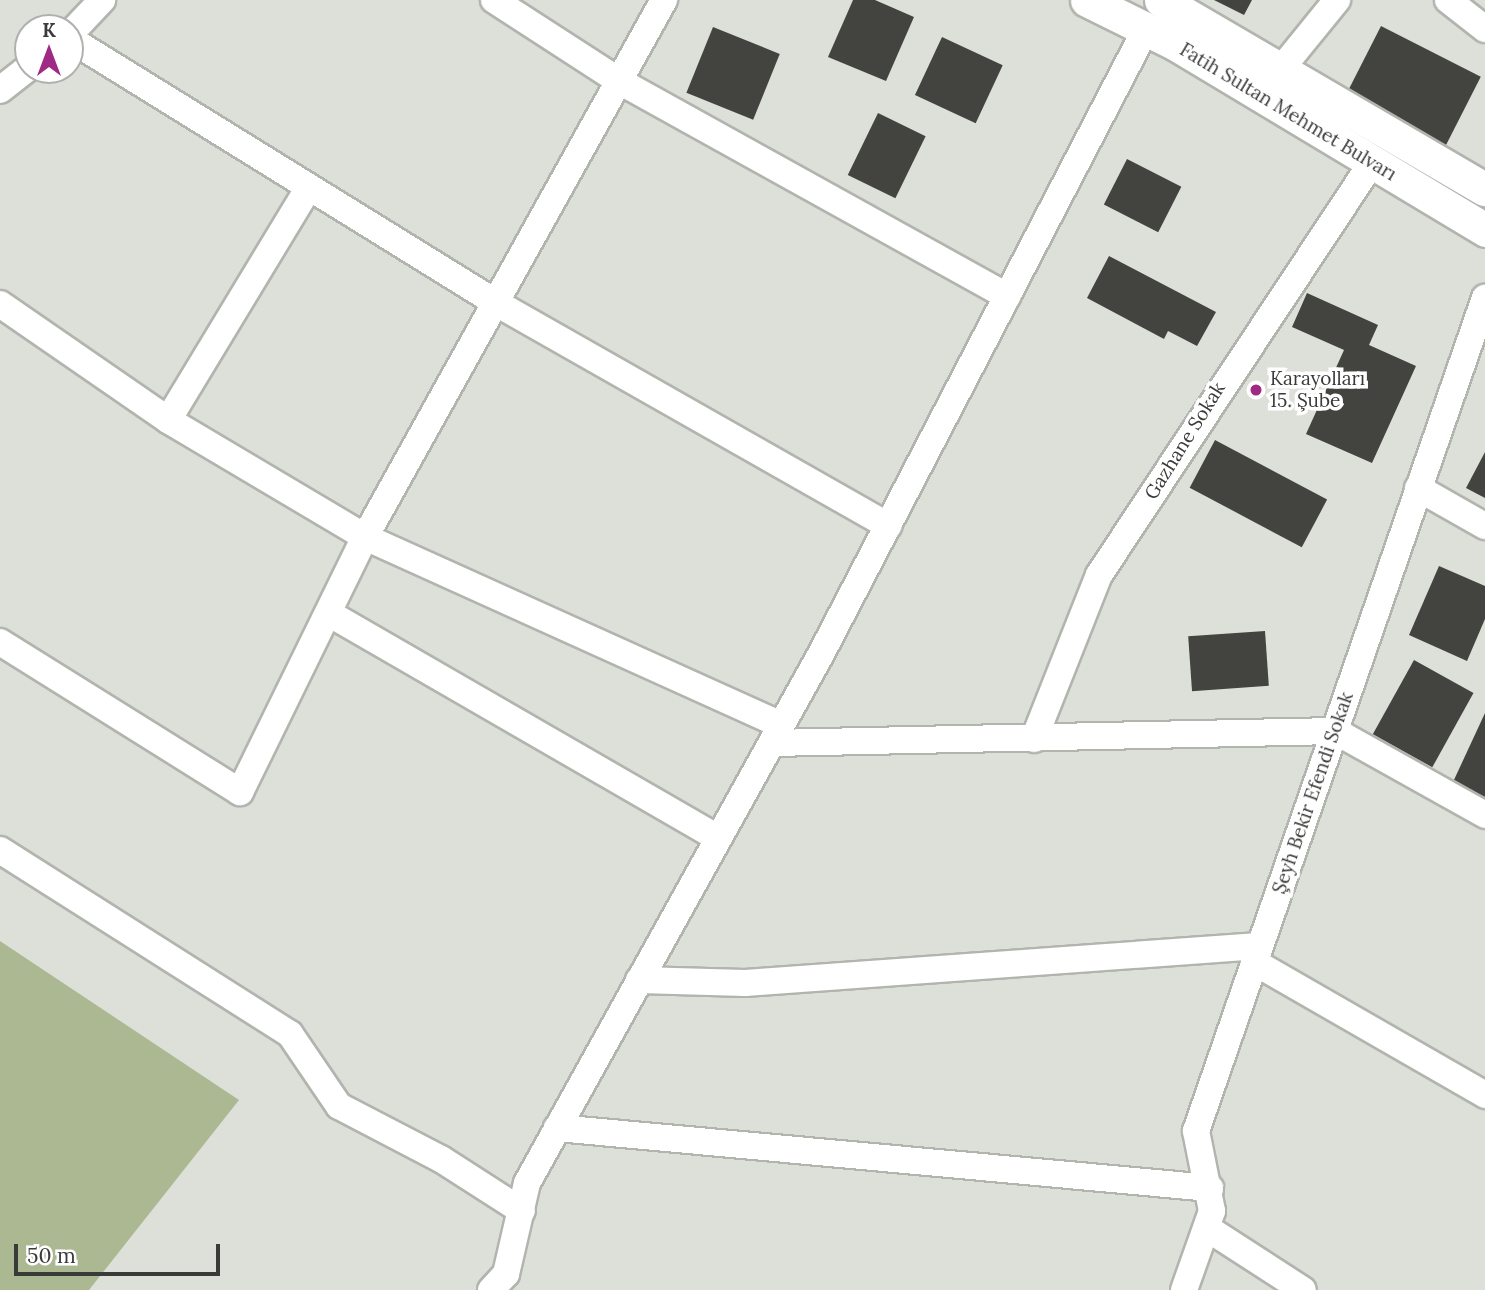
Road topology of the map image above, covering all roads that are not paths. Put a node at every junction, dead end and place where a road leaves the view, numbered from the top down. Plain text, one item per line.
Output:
1 (103, 0) edge
2 (494, 0) edge
3 (664, 0) edge
4 (1087, 0) edge
5 (1161, 0) edge
6 (1337, 0) edge
7 (1448, 0) edge
8 (84, 21) edge
9 (1146, 29) junction
10 (1485, 29) edge
11 (84, 45) edge
12 (1281, 69) junction
13 (14, 79) edge
14 (619, 82) junction
15 (0, 90) edge
16 (1372, 162) junction
17 (309, 187) junction
18 (1485, 189) edge
19 (1485, 230) edge
20 (1007, 296) junction
21 (1485, 298) edge
22 (0, 304) edge
23 (498, 304) junction
24 (168, 420) junction
25 (1418, 488) junction
26 (888, 526) junction
27 (1485, 526) edge
28 (365, 537) junction
29 (330, 614) junction
30 (0, 642) edge
31 (1335, 731) junction
32 (777, 734) junction
33 (1034, 739) junction
34 (1485, 816) edge
35 (718, 838) junction
36 (0, 850) edge
37 (1257, 954) junction
38 (639, 980) junction
39 (1485, 1095) edge
40 (557, 1128) junction
41 (1210, 1188) junction
42 (522, 1211) junction
43 (1207, 1228) junction
44 (491, 1290) edge
45 (1184, 1290) edge
46 (1303, 1290) edge

1 - 8 street
2 - 14 street
3 - 14 street
4 - 9 main road, Fatih Sultan Mehmet Bulvarı
5 - 12 main road, Fatih Sultan Mehmet Bulvarı
6 - 12 street
7 - 10 street
9 - 16 main road, Fatih Sultan Mehmet Bulvarı
9 - 20 street
11 - 17 street
12 - 18 main road, Fatih Sultan Mehmet Bulvarı
13 - 15 street
14 - 20 street
14 - 23 street
16 - 19 main road, Fatih Sultan Mehmet Bulvarı
16 - 33 street, Gazhane Sokak
17 - 23 street
17 - 24 street
20 - 26 street
21 - 25 street, Şeyh Bekir Efendi Sokak
22 - 24 street
23 - 26 street
23 - 28 street
24 - 28 street
25 - 27 street
25 - 31 street, Şeyh Bekir Efendi Sokak
26 - 32 street
28 - 29 street
28 - 32 street
29 - 30 street
29 - 35 street
31 - 33 street
31 - 34 street
31 - 37 street, Şeyh Bekir Efendi Sokak
32 - 33 street
32 - 35 street
35 - 38 street
36 - 42 street
37 - 38 street
37 - 39 street
37 - 41 street, Şeyh Bekir Efendi Sokak
38 - 40 street
40 - 41 street
40 - 42 street
41 - 43 street, Şeyh Bekir Efendi Sokak
42 - 44 street
43 - 45 street, Şeyh Bekir Efendi Sokak
43 - 46 street

